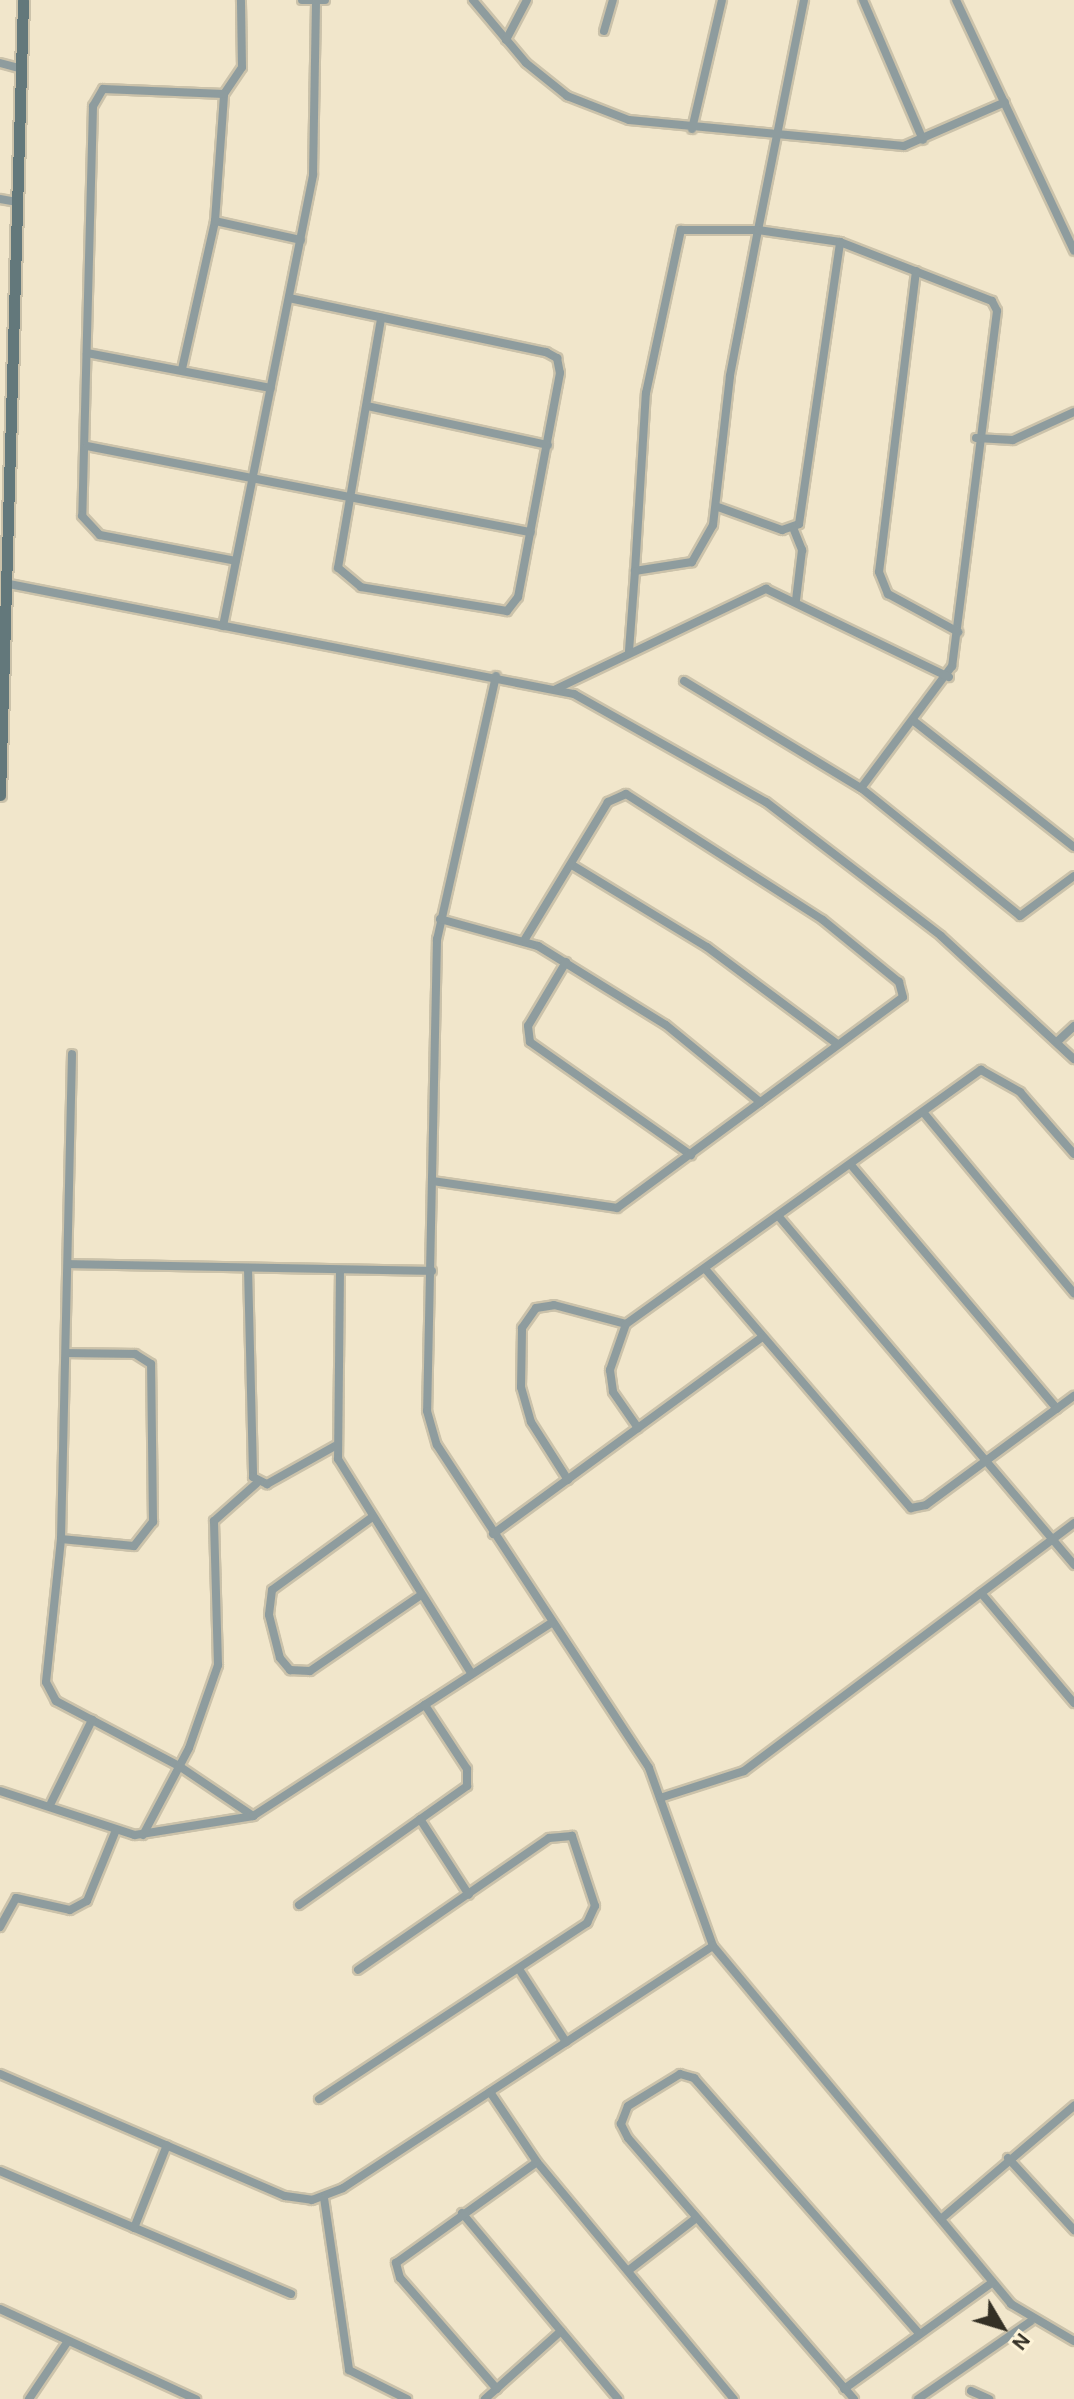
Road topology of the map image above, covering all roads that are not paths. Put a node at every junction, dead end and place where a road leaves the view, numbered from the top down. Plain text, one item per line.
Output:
1 (23, 0) edge
2 (241, 0) edge
3 (302, 0) edge
4 (473, 0) edge
5 (527, 0) edge
6 (613, 0) edge
7 (722, 0) edge
8 (804, 0) edge
9 (863, 0) edge
10 (956, 0) edge
11 (320, 1) edge
12 (604, 31) dead end
13 (506, 40) junction
14 (0, 63) edge
15 (19, 68) junction
16 (224, 94) junction
17 (1005, 102) junction
18 (692, 129) junction
19 (777, 135) junction
20 (923, 140) junction
21 (0, 199) edge
22 (17, 202) junction
23 (215, 221) junction
24 (758, 230) junction
25 (301, 240) junction
26 (840, 242) junction
27 (1074, 251) edge
28 (916, 271) junction
29 (289, 298) junction
30 (381, 318) junction
31 (87, 353) junction
32 (182, 369) junction
33 (271, 388) junction
34 (367, 406) junction
35 (1074, 412) edge
36 (976, 438) junction
37 (548, 445) junction
38 (87, 446) junction
39 (254, 476) junction
40 (347, 496) junction
41 (718, 507) junction
42 (794, 530) junction
43 (531, 532) junction
44 (236, 561) junction
45 (635, 571) junction
46 (4, 583) edge
47 (796, 600) junction
48 (223, 626) junction
49 (958, 632) junction
50 (629, 651) junction
51 (496, 676) junction
52 (949, 677) junction
53 (684, 681) dead end
54 (556, 689) junction
55 (915, 722) junction
56 (861, 788) junction
57 (0, 795) edge
58 (1074, 847) edge
59 (572, 865) junction
60 (1074, 876) edge
61 (440, 919) junction
62 (525, 939) junction
63 (566, 962) junction
64 (1074, 1026) edge
65 (1058, 1041) junction
66 (837, 1044) junction
67 (72, 1054) dead end
68 (1074, 1059) edge
69 (760, 1102) junction
70 (923, 1112) junction
71 (1074, 1154) edge
72 (691, 1155) junction
73 (851, 1165) junction
74 (433, 1181) junction
75 (780, 1218) junction
76 (68, 1264) junction
77 (248, 1268) junction
78 (340, 1271) junction
79 (432, 1271) junction
80 (707, 1271) junction
81 (1074, 1293) edge
82 (626, 1324) junction
83 (761, 1338) junction
84 (66, 1353) junction
85 (1074, 1396) edge
86 (1057, 1409) junction
87 (638, 1428) junction
88 (335, 1446) junction
89 (984, 1460) junction
90 (568, 1480) junction
91 (257, 1483) junction
92 (371, 1518) junction
93 (1074, 1523) edge
94 (493, 1534) junction
95 (61, 1539) junction
96 (1052, 1539) junction
97 (1074, 1565) edge
98 (981, 1593) junction
99 (421, 1595) junction
100 (551, 1623) junction
101 (472, 1674) junction
102 (1074, 1703) edge
103 (425, 1705) junction
104 (92, 1720) junction
105 (179, 1766) junction
106 (0, 1791) edge
107 (660, 1798) junction
108 (51, 1803) junction
109 (253, 1816) junction
110 (420, 1819) junction
111 (116, 1830) junction
112 (143, 1835) junction
113 (469, 1895) junction
114 (299, 1905) dead end
115 (0, 1927) edge
116 (713, 1946) junction
117 (519, 1969) junction
118 (358, 1970) dead end
119 (566, 2042) junction
120 (0, 2074) edge
121 (490, 2092) junction
122 (319, 2099) dead end
123 (1074, 2106) edge
124 (167, 2145) junction
125 (1008, 2158) junction
126 (537, 2162) junction
127 (0, 2171) edge
128 (324, 2198) junction
129 (462, 2213) junction
130 (695, 2219) junction
131 (941, 2219) junction
132 (134, 2228) junction
133 (1074, 2230) edge
134 (629, 2270) junction
135 (993, 2282) junction
136 (291, 2294) dead end
137 (0, 2309) edge
138 (1031, 2321) junction
139 (561, 2331) junction
140 (919, 2333) junction
141 (68, 2341) junction
142 (1074, 2341) edge
143 (497, 2389) junction
144 (844, 2389) junction
145 (971, 2391) dead end
146 (189, 2398) edge
147 (403, 2398) edge
148 (29, 2399) edge
149 (485, 2399) edge
150 (618, 2399) edge
151 (734, 2399) edge
152 (854, 2399) edge
153 (918, 2399) edge
154 (989, 2399) edge

1 - 15 street
2 - 16 street
3 - 11 street
4 - 13 street
5 - 13 street
6 - 12 street
7 - 18 street
8 - 19 street
9 - 20 street
10 - 17 street
11 - 25 street
13 - 18 street
14 - 15 street
15 - 22 street
16 - 23 street
16 - 31 street
17 - 20 street
17 - 27 street
18 - 19 street
19 - 20 street
19 - 24 street
21 - 22 street
22 - 46 street
23 - 25 street
23 - 32 street
24 - 26 street
24 - 41 street
24 - 45 street
25 - 29 street
26 - 28 street
26 - 42 street
28 - 36 street
28 - 49 street
29 - 30 street
29 - 33 street
30 - 34 street
30 - 37 street
31 - 32 street
31 - 38 street
32 - 33 street
33 - 39 street
34 - 37 street
34 - 40 street
35 - 36 street
36 - 49 street
37 - 43 street
38 - 39 street
38 - 44 street
39 - 40 street
39 - 44 street
40 - 43 street
40 - 43 street
41 - 42 street
41 - 45 street
42 - 47 street
44 - 48 street
45 - 50 street
46 - 48 street
46 - 57 street
47 - 50 street
47 - 52 street
48 - 51 street
49 - 52 street
50 - 54 street
51 - 54 street
51 - 61 street
52 - 55 street
53 - 56 street
54 - 65 street
55 - 56 street
55 - 58 street
56 - 60 street
59 - 62 street
59 - 66 street
59 - 66 street
61 - 62 street
61 - 74 street
62 - 63 street
63 - 69 street
63 - 72 street
64 - 65 street
65 - 68 street
66 - 69 street
67 - 76 street
69 - 72 street
70 - 71 street
70 - 73 street
70 - 81 street
72 - 74 street
73 - 75 street
73 - 86 street
74 - 79 street
75 - 80 street
75 - 89 street
76 - 77 street
76 - 84 street
77 - 78 street
77 - 91 street
78 - 79 street
78 - 88 street
79 - 94 street
80 - 82 street
80 - 83 street
82 - 87 street
82 - 90 street
83 - 87 street
83 - 89 street
84 - 95 street
84 - 95 street
85 - 86 street
86 - 89 street
87 - 90 street
88 - 91 street
88 - 92 street
89 - 96 street
90 - 94 street
91 - 105 street
92 - 99 street
92 - 99 street
93 - 96 street
94 - 100 street
95 - 104 street
96 - 97 street
96 - 98 street
98 - 102 street
98 - 107 street
99 - 101 street
100 - 101 street
100 - 107 street
101 - 103 street
103 - 109 street
103 - 110 street
104 - 105 street
104 - 108 street
105 - 109 street
105 - 112 street
106 - 108 street
107 - 116 street
108 - 111 street
109 - 112 street
110 - 113 street
110 - 114 street
111 - 112 street
111 - 115 street
113 - 117 street
113 - 118 street
116 - 119 street
116 - 131 street
117 - 119 street
117 - 122 street
119 - 121 street
120 - 124 street
121 - 126 street
121 - 128 street
123 - 125 street
124 - 128 street
124 - 132 street
125 - 131 street
125 - 133 street
126 - 129 street
126 - 134 street
127 - 132 street
128 - 147 street
129 - 139 street
129 - 143 street
130 - 134 street
130 - 140 street
130 - 144 street
131 - 135 street
132 - 136 street
134 - 151 street
135 - 138 street
135 - 140 street
137 - 141 street
138 - 142 street
138 - 153 street
139 - 143 street
139 - 150 street
140 - 144 street
141 - 146 street
141 - 148 street
143 - 149 street
144 - 152 street
145 - 154 street

